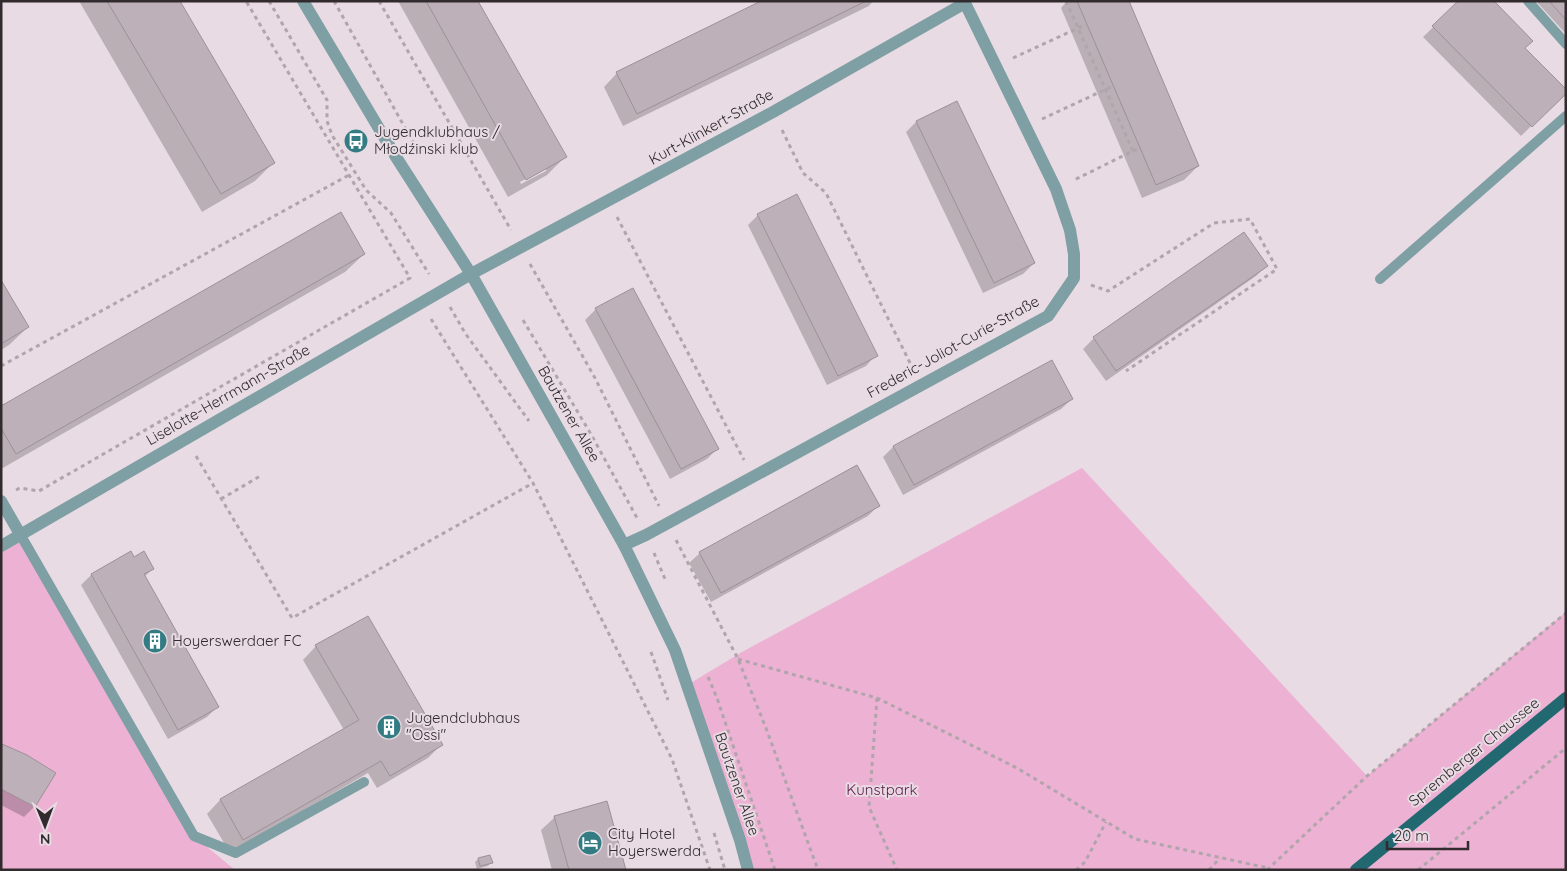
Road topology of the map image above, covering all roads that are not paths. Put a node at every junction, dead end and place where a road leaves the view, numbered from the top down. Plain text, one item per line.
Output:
1 (303, 1) edge
2 (1528, 1) edge
3 (964, 2) edge
4 (1566, 44) edge
5 (1566, 116) edge
6 (471, 274) junction
7 (1380, 280) dead end
8 (1, 501) edge
9 (20, 534) junction
10 (624, 545) junction
11 (1, 546) edge
12 (1566, 698) edge
13 (364, 782) dead end
14 (748, 870) edge
15 (1356, 870) edge

1 - 6 street, Bautzener Allee
2 - 4 lane
3 - 6 street, Kurt-Klinkert-Straße
3 - 10 street, Frederic-Joliot-Curie-Straße
5 - 7 lane
6 - 9 street, Liselotte-Herrmann-Straße
6 - 10 street, Bautzener Allee
8 - 9 street
9 - 11 street, Liselotte-Herrmann-Straße
9 - 13 lane
10 - 14 street, Bautzener Allee
12 - 15 main road, Spremberger Chaussee

